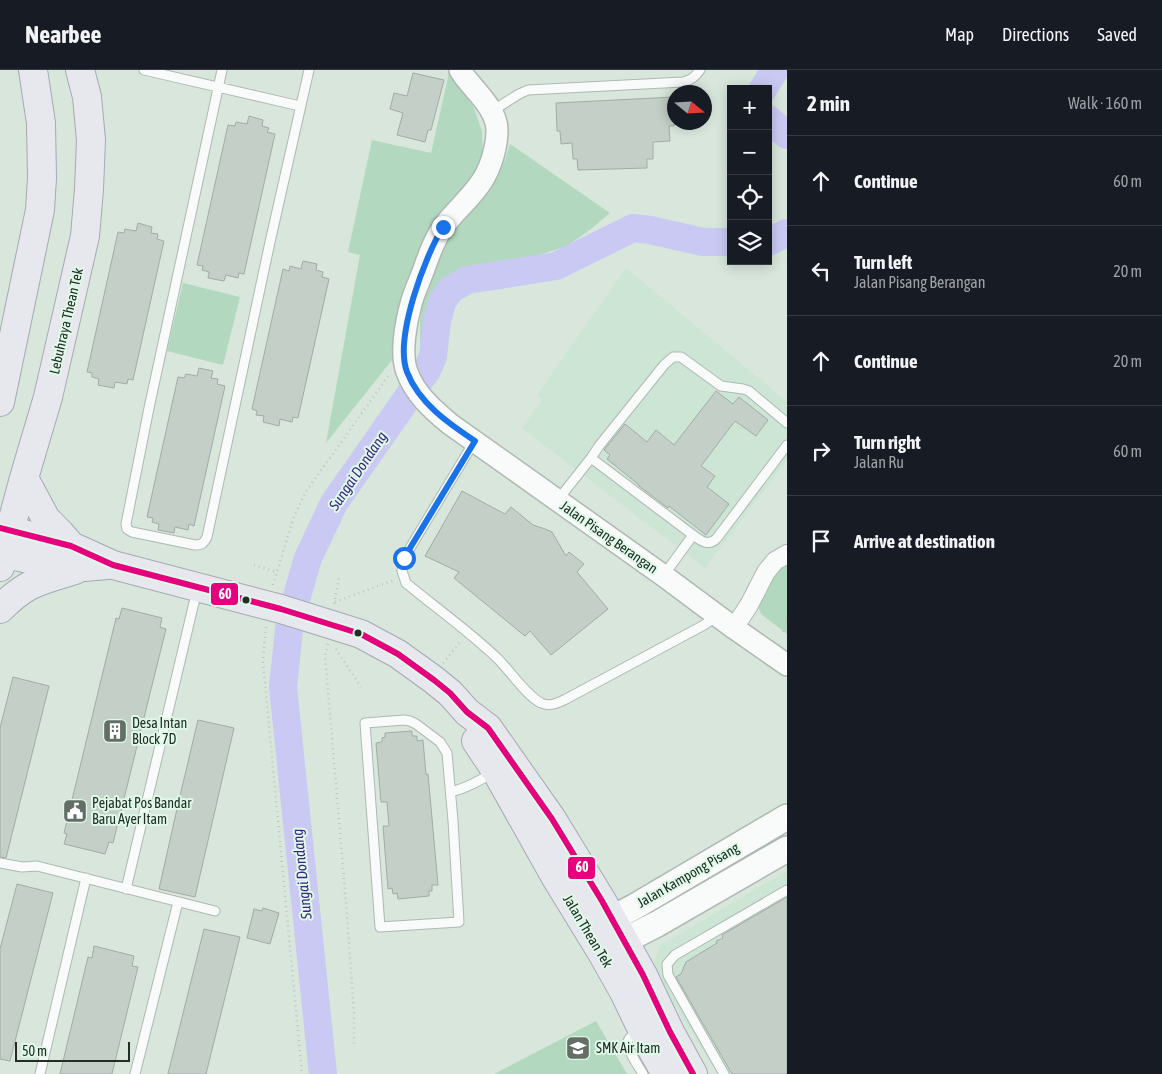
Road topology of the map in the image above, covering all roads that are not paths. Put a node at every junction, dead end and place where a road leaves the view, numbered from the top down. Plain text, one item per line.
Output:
1 (33, 70) edge
2 (80, 70) edge
3 (144, 70) edge
4 (222, 70) edge
5 (308, 70) edge
6 (460, 70) edge
7 (700, 70) edge
8 (218, 88) junction
9 (300, 106) junction
10 (492, 111) junction
11 (0, 402) edge
12 (787, 423) edge
13 (475, 441) junction
14 (787, 445) edge
15 (591, 458) junction
16 (24, 478) junction
17 (557, 501) junction
18 (693, 535) junction
19 (3, 547) edge
20 (787, 554) edge
21 (77, 556) junction
22 (664, 576) junction
23 (197, 587) junction
24 (0, 609) edge
25 (726, 622) junction
26 (787, 665) edge
27 (466, 712) junction
28 (496, 771) junction
29 (451, 792) junction
30 (787, 817) edge
31 (787, 849) edge
32 (0, 863) edge
33 (86, 878) junction
34 (126, 889) junction
35 (787, 890) edge
36 (178, 902) junction
37 (215, 912) dead end
38 (606, 936) junction
39 (637, 1042) junction
40 (40, 1074) edge
41 (135, 1074) edge
42 (643, 1074) edge
43 (666, 1074) edge
44 (693, 1074) edge
45 (724, 1074) edge

1 - 11 main road
2 - 16 main road, Lebuhraya Thean Tek
3 - 8 lane
4 - 8 lane
5 - 9 lane
6 - 10 street
7 - 10 lane
8 - 9 lane
8 - 9 lane
10 - 13 street, Jalan Pisang Berangan
12 - 15 lane
13 - 17 street, Jalan Pisang Berangan
13 - 25 lane
14 - 18 lane
15 - 17 lane
15 - 18 lane
16 - 19 main road, Lebuhraya Thean Tek
16 - 21 main road
17 - 22 street, Jalan Pisang Berangan
18 - 22 lane
19 - 21 main road, Jalan Thean Tek
20 - 25 street
21 - 23 main road, Jalan Thean Tek
21 - 24 main road
22 - 25 street, Jalan Pisang Berangan
23 - 27 main road, Jalan Thean Tek
23 - 34 lane
25 - 26 street, Jalan Pisang Berangan
27 - 28 main road, Jalan Thean Tek
27 - 38 main road, Jalan Thean Tek
28 - 29 lane
28 - 38 main road, Jalan Thean Tek
29 - 29 lane
30 - 38 main road, Jalan Kampong Pisang
31 - 38 main road, Jalan Kampong Pisang
32 - 33 lane
33 - 34 lane
33 - 40 lane
34 - 36 lane
35 - 45 lane
36 - 37 lane
36 - 41 lane
38 - 39 main road, Jalan Thean Tek
38 - 44 main road, Jalan Thean Tek
39 - 42 lane
39 - 43 main road, Jalan Thean Tek

